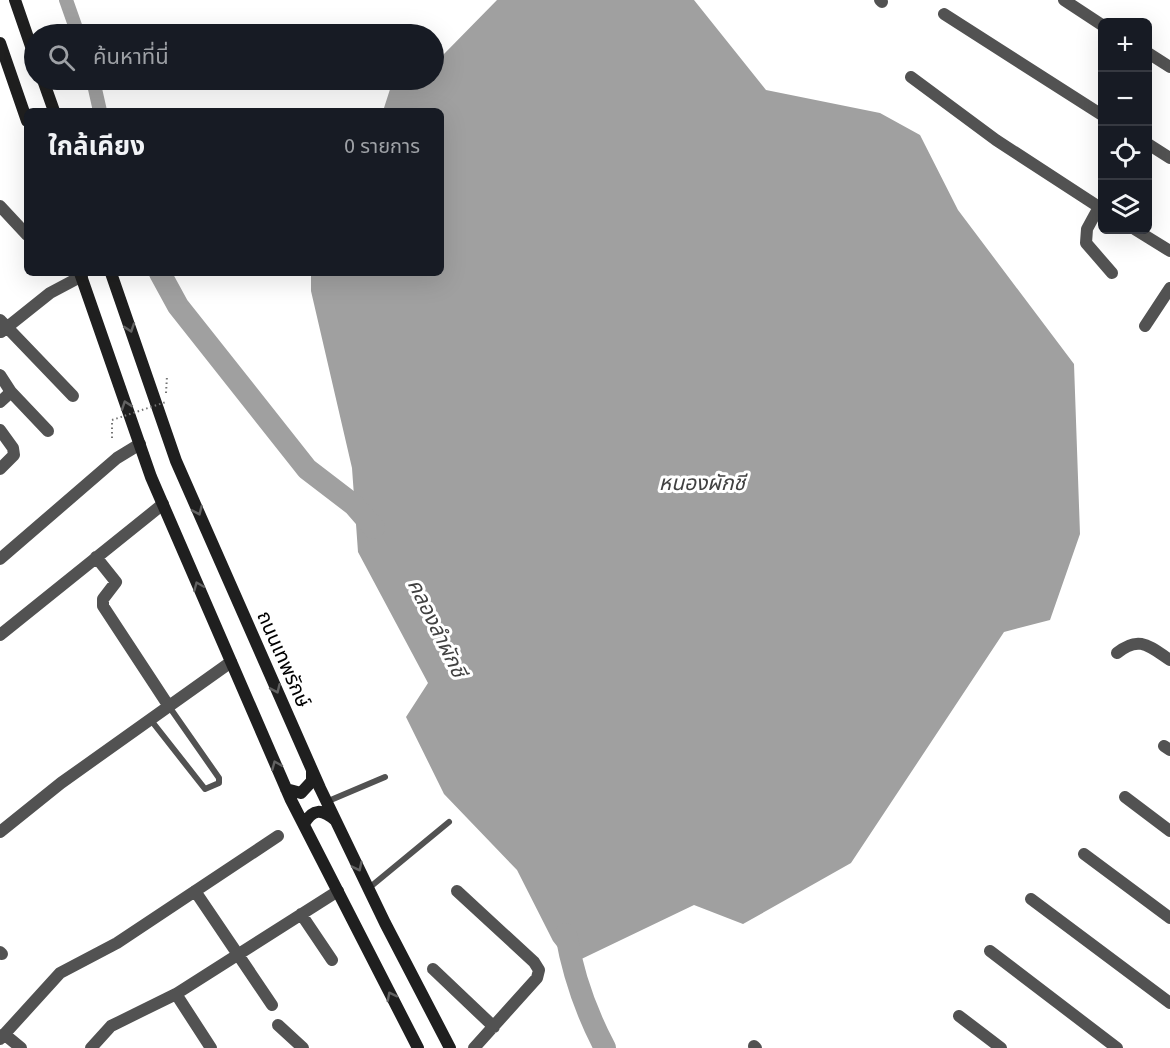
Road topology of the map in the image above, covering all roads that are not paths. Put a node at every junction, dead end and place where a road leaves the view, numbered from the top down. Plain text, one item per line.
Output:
1 (15, 0) edge
2 (1064, 0) edge
3 (944, 14) dead end
4 (1098, 22) edge
5 (24, 26) edge
6 (0, 43) edge
7 (1152, 56) edge
8 (1170, 67) edge
9 (911, 77) dead end
10 (47, 90) edge
11 (53, 108) edge
12 (24, 112) edge
13 (1098, 112) edge
14 (1152, 147) edge
15 (1170, 158) edge
16 (0, 206) edge
17 (1098, 206) edge
18 (1098, 212) edge
19 (24, 231) edge
20 (1143, 234) edge
21 (1170, 250) edge
22 (1112, 273) dead end
23 (79, 276) edge
24 (81, 276) edge
25 (112, 276) edge
26 (1170, 288) edge
27 (1144, 326) dead end
28 (2, 327) edge
29 (0, 375) edge
30 (11, 392) junction
31 (73, 396) dead end
32 (0, 402) edge
33 (0, 430) edge
34 (48, 430) dead end
35 (140, 444) junction
36 (0, 469) edge
37 (163, 504) junction
38 (96, 557) junction
39 (0, 559) edge
40 (0, 635) edge
41 (1117, 653) dead end
42 (1170, 660) edge
43 (231, 662) junction
44 (168, 705) junction
45 (150, 718) junction
46 (312, 771) junction
47 (385, 777) dead end
48 (286, 789) junction
49 (1125, 797) dead end
50 (326, 802) junction
51 (336, 821) junction
52 (449, 822) dead end
53 (304, 824) junction
54 (1170, 831) edge
55 (0, 832) edge
56 (278, 836) dead end
57 (1084, 854) dead end
58 (368, 889) junction
59 (195, 891) junction
60 (338, 891) junction
61 (457, 891) dead end
62 (1031, 899) dead end
63 (301, 914) junction
64 (1170, 918) edge
65 (990, 951) dead end
66 (238, 953) junction
67 (332, 960) dead end
68 (433, 969) dead end
69 (176, 994) junction
70 (1170, 1003) edge
71 (272, 1005) dead end
72 (959, 1016) dead end
73 (278, 1025) dead end
74 (494, 1027) junction
75 (2, 1037) edge
76 (21, 1048) edge
77 (91, 1048) edge
78 (211, 1048) edge
79 (303, 1048) edge
80 (418, 1048) edge
81 (450, 1048) edge
82 (474, 1048) edge
83 (1001, 1048) edge
84 (1117, 1048) edge

1 - 5 main road
2 - 4 street
3 - 13 street
6 - 12 main road
7 - 8 street
9 - 17 street
10 - 11 main road
14 - 15 street
16 - 19 street
18 - 22 street
20 - 21 street
23 - 28 street
35 -> 24 main road
25 -> 46 main road, ถนนเทพรักษ์
26 - 27 street
28 - 31 street
29 - 30 street
30 - 32 street
30 - 34 street
33 - 36 street
35 - 37 main road
35 - 39 street
37 - 38 street
43 -> 37 main road
38 - 40 street
38 - 44 street
41 - 42 street
43 - 44 street
48 -> 43 main road
44 - 45 street
44 - 45 lane
45 - 55 street
46 - 48 main road
46 - 50 main road, ถนนเทพรักษ์
47 - 50 lane
48 - 53 main road
49 - 54 street
50 - 51 main road, ถนนเทพรักษ์
51 - 53 main road
51 -> 58 main road, ถนนเทพรักษ์
52 - 58 lane
53 - 60 main road
56 - 59 street
57 - 64 street
58 - 81 main road, ถนนเทพรักษ์
59 - 66 street
59 - 75 street
60 - 63 street
80 -> 60 main road
61 - 74 street
62 - 70 street
63 - 66 street
63 - 67 street
65 - 84 street
66 - 69 street
66 - 71 street
68 - 74 street
69 - 77 street
69 - 78 street
72 - 83 street
73 - 79 street
74 - 82 street
75 - 76 street

